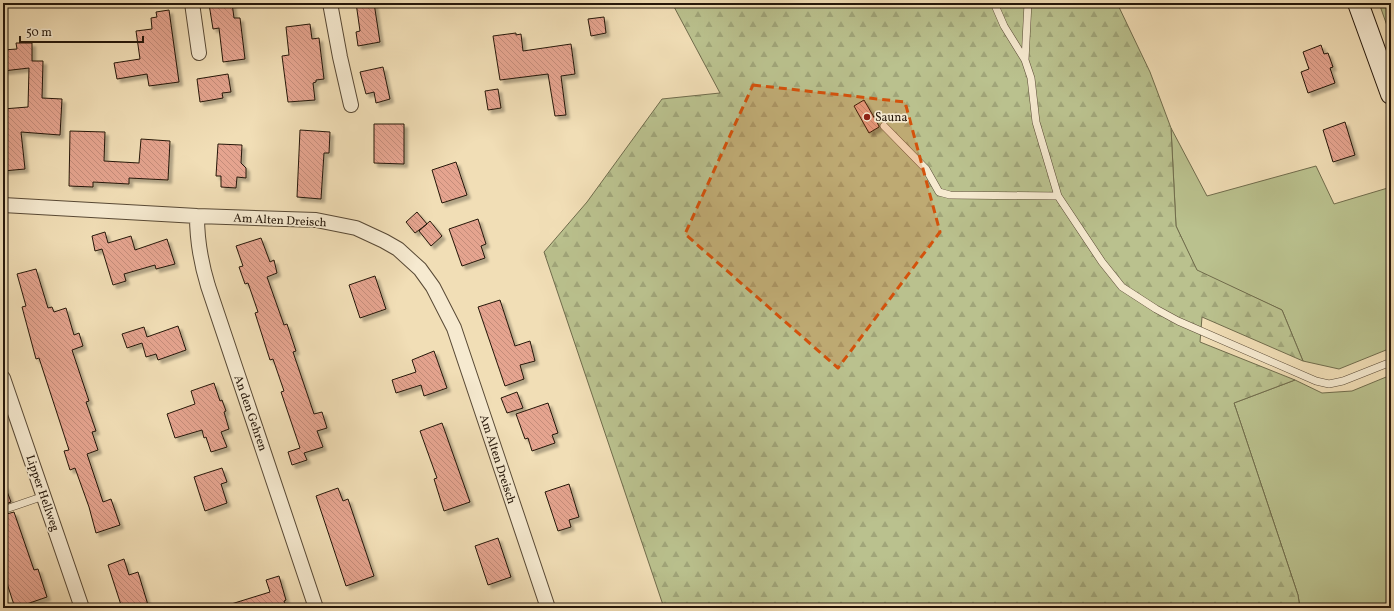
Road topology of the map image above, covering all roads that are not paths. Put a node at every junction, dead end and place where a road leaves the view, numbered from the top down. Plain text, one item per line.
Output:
1 (192, 3) edge
2 (330, 3) edge
3 (994, 3) edge
4 (1028, 3) edge
5 (1358, 3) edge
6 (199, 53) dead end
7 (1025, 60) junction
8 (1391, 94) edge
9 (351, 105) dead end
10 (884, 126) dead end
11 (1058, 196) junction
12 (3, 205) edge
13 (198, 216) junction
14 (1391, 362) edge
15 (3, 378) edge
16 (8, 410) edge
17 (44, 496) junction
18 (3, 510) edge
19 (82, 608) edge
20 (316, 608) edge
21 (548, 608) edge

1 - 6 street
2 - 9 street
3 - 7 lane
4 - 7 lane
5 - 8 street
7 - 11 lane
10 - 11 lane
11 - 14 lane
12 - 13 street, Am Alten Dreisch
13 - 20 street, An den Gehren
13 - 21 street, Am Alten Dreisch
15 - 16 street, Lipper Hellweg
16 - 17 street, Lipper Hellweg
17 - 18 lane
17 - 19 street, Lipper Hellweg

